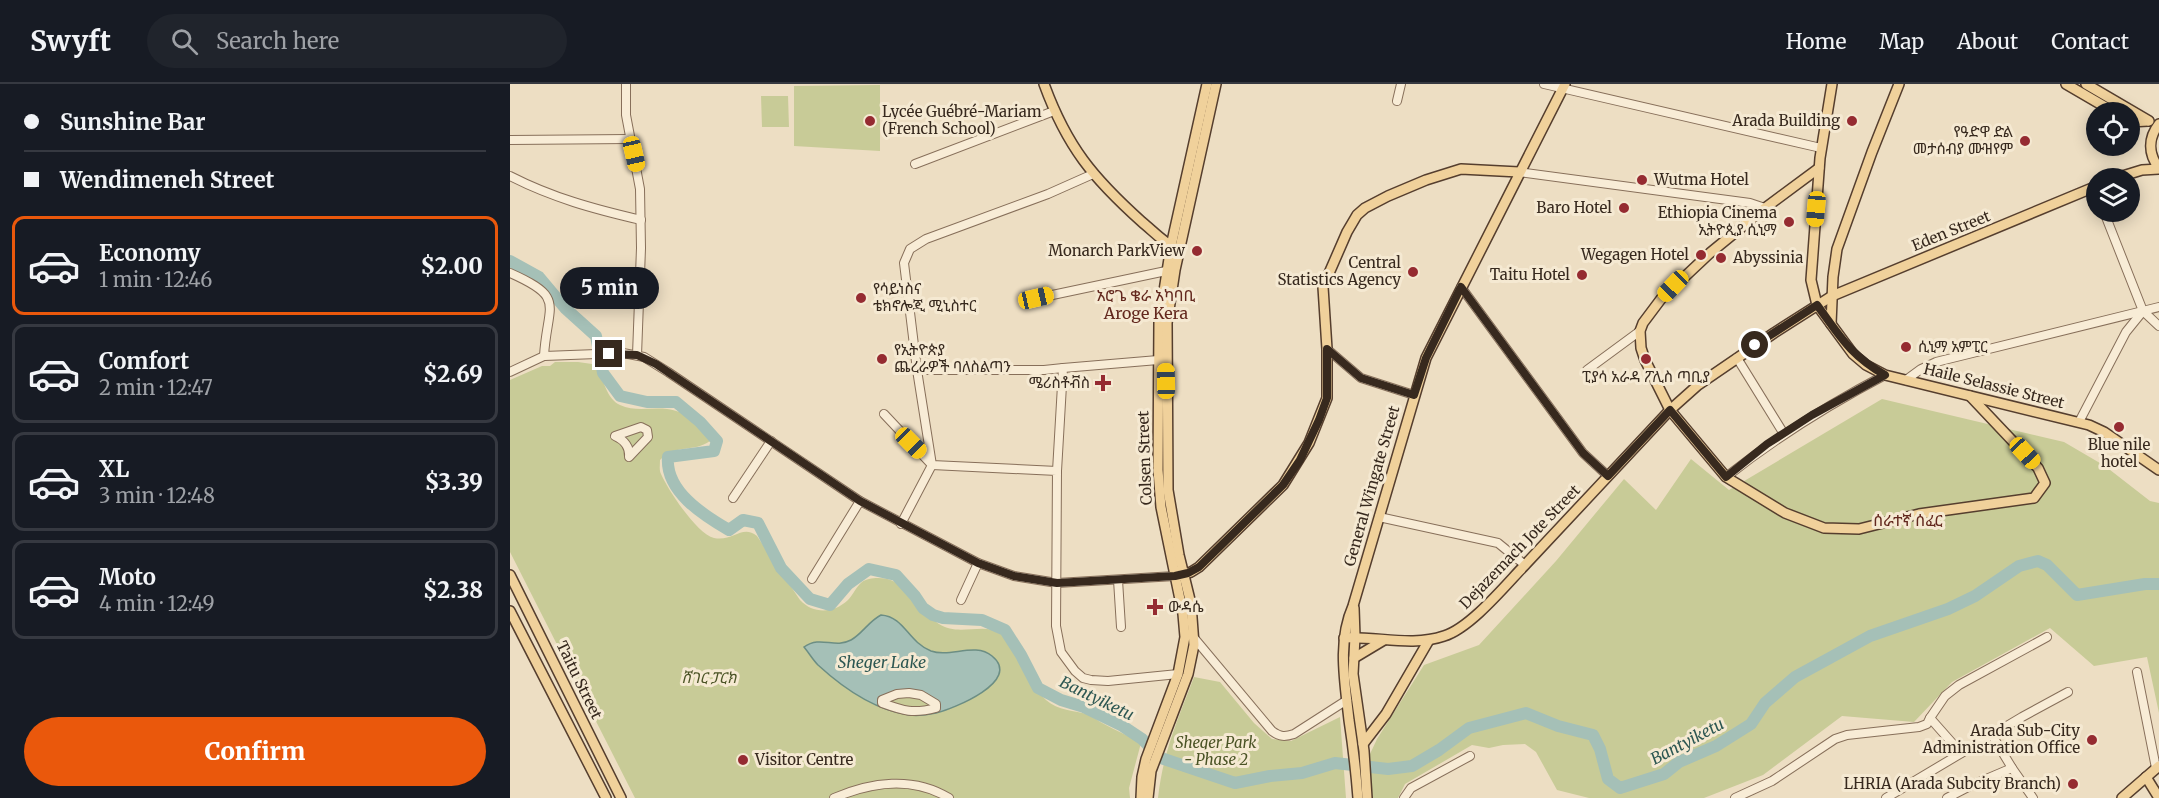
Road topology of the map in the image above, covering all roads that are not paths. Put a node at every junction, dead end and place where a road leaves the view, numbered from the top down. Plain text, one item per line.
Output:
1 (626, 84) edge
2 (1044, 84) edge
3 (1207, 84) edge
4 (1216, 84) edge
5 (1401, 84) edge
6 (1544, 84) edge
7 (1832, 84) edge
8 (1899, 84) edge
9 (2066, 84) edge
10 (2086, 84) edge
11 (1564, 86) edge
12 (1397, 101) dead end
13 (2097, 102) edge
14 (1054, 111) junction
15 (2140, 122) edge
16 (2156, 122) edge
17 (630, 139) junction
18 (510, 140) edge
19 (1821, 148) junction
20 (915, 164) dead end
21 (1819, 168) junction
22 (2159, 168) edge
23 (2140, 171) edge
24 (1519, 172) junction
25 (1093, 174) junction
26 (510, 176) edge
27 (2086, 193) edge
28 (1765, 208) junction
29 (641, 220) junction
30 (2108, 222) edge
31 (1175, 249) junction
32 (1166, 271) junction
33 (510, 273) edge
34 (1461, 287) junction
35 (1833, 296) junction
36 (1024, 301) dead end
37 (1817, 305) junction
38 (2159, 307) edge
39 (2142, 311) junction
40 (1799, 317) joint
41 (1163, 323) junction
42 (1831, 324) junction
43 (2159, 326) edge
44 (1640, 331) junction
45 (1327, 349) junction
46 (637, 355) junction
47 (544, 356) junction
48 (1737, 358) junction
49 (1158, 360) junction
50 (1063, 368) junction
51 (917, 370) junction
52 (1587, 370) dead end
53 (510, 372) edge
54 (1885, 375) junction
55 (1906, 380) junction
56 (1414, 395) junction
57 (1970, 396) junction
58 (1670, 410) junction
59 (884, 414) dead end
60 (2079, 422) junction
61 (1784, 434) junction
62 (615, 436) joint
63 (771, 441) junction
64 (933, 465) junction
65 (2159, 470) edge
66 (1057, 471) junction
67 (1608, 476) junction
68 (1726, 477) junction
69 (733, 498) dead end
70 (860, 501) junction
71 (1379, 517) junction
72 (901, 524) junction
73 (978, 563) junction
74 (1525, 565) junction
75 (510, 574) edge
76 (1179, 576) junction
77 (812, 579) dead end
78 (1118, 580) junction
79 (1057, 583) junction
80 (961, 600) dead end
81 (1353, 606) junction
82 (527, 607) junction
83 (511, 613) edge
84 (536, 626) junction
85 (1121, 627) dead end
86 (522, 633) junction
87 (1355, 637) junction
88 (2047, 637) dead end
89 (1344, 638) junction
90 (1195, 639) junction
91 (1384, 640) junction
92 (1430, 640) junction
93 (1354, 658) junction
94 (553, 661) junction
95 (539, 668) junction
96 (2137, 672) dead end
97 (1178, 674) junction
98 (562, 679) junction
99 (548, 686) junction
100 (2068, 692) dead end
101 (1347, 700) junction
102 (936, 704) joint
103 (1930, 718) junction
104 (1164, 722) junction
105 (1992, 735) junction
106 (1363, 747) junction
107 (1960, 753) junction
108 (1470, 756) dead end
109 (1150, 760) junction
110 (2012, 768) junction
111 (2158, 770) edge
112 (2146, 777) junction
113 (1361, 783) junction
114 (606, 798) edge
115 (621, 798) edge
116 (832, 798) edge
117 (950, 798) edge
118 (1141, 798) edge
119 (1148, 798) edge
120 (1358, 798) edge
121 (1367, 798) edge
122 (1404, 798) edge
123 (1735, 798) edge
124 (1886, 798) edge
125 (1947, 798) edge
126 (2033, 798) edge
127 (2122, 798) edge
128 (2159, 798) edge

1 - 17 street
2 - 14 main road
3 - 31 main road, Colsen Street
4 - 31 main road
5 - 12 street
6 - 11 street
7 - 19 main road
8 - 35 main road
9 - 13 main road
10 - 16 main road
11 - 19 street
11 - 24 main road, General Wingate Street
14 - 20 street
14 - 25 main road
15 - 16 main road
16 - 22 main road
17 - 18 street
17 - 29 street
19 - 21 main road
21 - 28 main road
21 - 37 main road
22 - 23 main road
24 - 28 street
24 - 34 main road, General Wingate Street
24 - 45 main road
25 - 31 main road
25 - 51 street
26 - 29 street
27 - 35 main road, Eden Street
28 - 44 main road
29 - 46 street
30 - 39 street
31 - 32 main road, Colsen Street
31 - 41 main road
32 - 36 street
32 - 41 main road, Colsen Street
33 - 47 street
34 - 56 main road, General Wingate Street
34 - 67 street
35 - 37 main road, Eden Street
35 - 42 main road
37 - 40 main road, Eden Street
37 - 42 main road, Haile Selassie Street
38 - 39 street
39 - 43 street
39 - 55 street
39 - 60 street
40 - 48 main road, Dejazemach Jote Street
41 - 49 main road, Colsen Street
41 - 76 main road
42 - 54 main road, Haile Selassie Street
44 - 52 street
44 - 58 main road
45 - 56 street
45 - 76 main road
46 - 47 street
46 - 63 street
47 - 53 street
48 - 58 main road, Dejazemach Jote Street
48 - 61 street
49 - 50 street
49 - 76 main road, Colsen Street
50 - 51 street
50 - 66 street
51 - 64 street
54 - 55 main road, Haile Selassie Street
54 - 61 street
55 - 57 main road, Haile Selassie Street
56 - 71 main road, General Wingate Street
57 - 60 main road, Haile Selassie Street
57 - 68 main road
58 - 67 main road, Dejazemach Jote Street
58 - 68 main road
59 - 64 street
60 - 65 main road, Haile Selassie Street
61 - 68 street
62 - 62 street
63 - 69 street
63 - 70 street
64 - 66 street
64 - 72 street
66 - 79 street
67 - 74 main road, Dejazemach Jote Street
70 - 72 street
70 - 77 street
71 - 74 street
71 - 81 main road, General Wingate Street
72 - 73 street
73 - 79 street
73 - 80 street
74 - 92 main road, Dejazemach Jote Street
75 - 82 main road, Taitu Street
76 - 78 street
76 - 90 main road
76 - 97 main road, Colsen Street
78 - 79 street
78 - 85 street
79 - 97 street
81 - 87 main road, General Wingate Street
81 - 89 main road, General Wingate Street
82 - 83 main road
82 - 84 main road, Taitu Street
83 - 86 main road, Taitu Street
84 - 86 main road
84 - 94 main road, Taitu Street
86 - 95 main road, Taitu Street
87 - 89 main road, Dejazemach Jote Street
87 - 91 main road, Dejazemach Jote Street
87 - 93 main road, General Wingate Street
88 - 103 street
89 - 101 main road, General Wingate Street
90 - 101 street
90 - 104 main road
91 - 92 main road, Dejazemach Jote Street
91 - 93 main road
92 - 106 main road
93 - 106 main road, General Wingate Street
94 - 95 main road
94 - 98 main road, Taitu Street
95 - 99 main road, Taitu Street
96 - 111 street
97 - 104 main road, Colsen Street
98 - 99 main road
98 - 115 main road, Taitu Street
99 - 114 main road, Taitu Street
100 - 105 street
101 - 113 main road, General Wingate Street
102 - 102 street
103 - 107 street
103 - 123 street
104 - 109 main road
105 - 107 street
105 - 110 street
106 - 113 main road, General Wingate Street
107 - 124 street
108 - 122 street
109 - 118 main road
109 - 119 main road
110 - 125 street
110 - 126 street
111 - 112 main road
112 - 127 main road
112 - 128 main road
113 - 120 main road, General Wingate Street
113 - 121 main road, General Wingate Street
116 - 117 street

